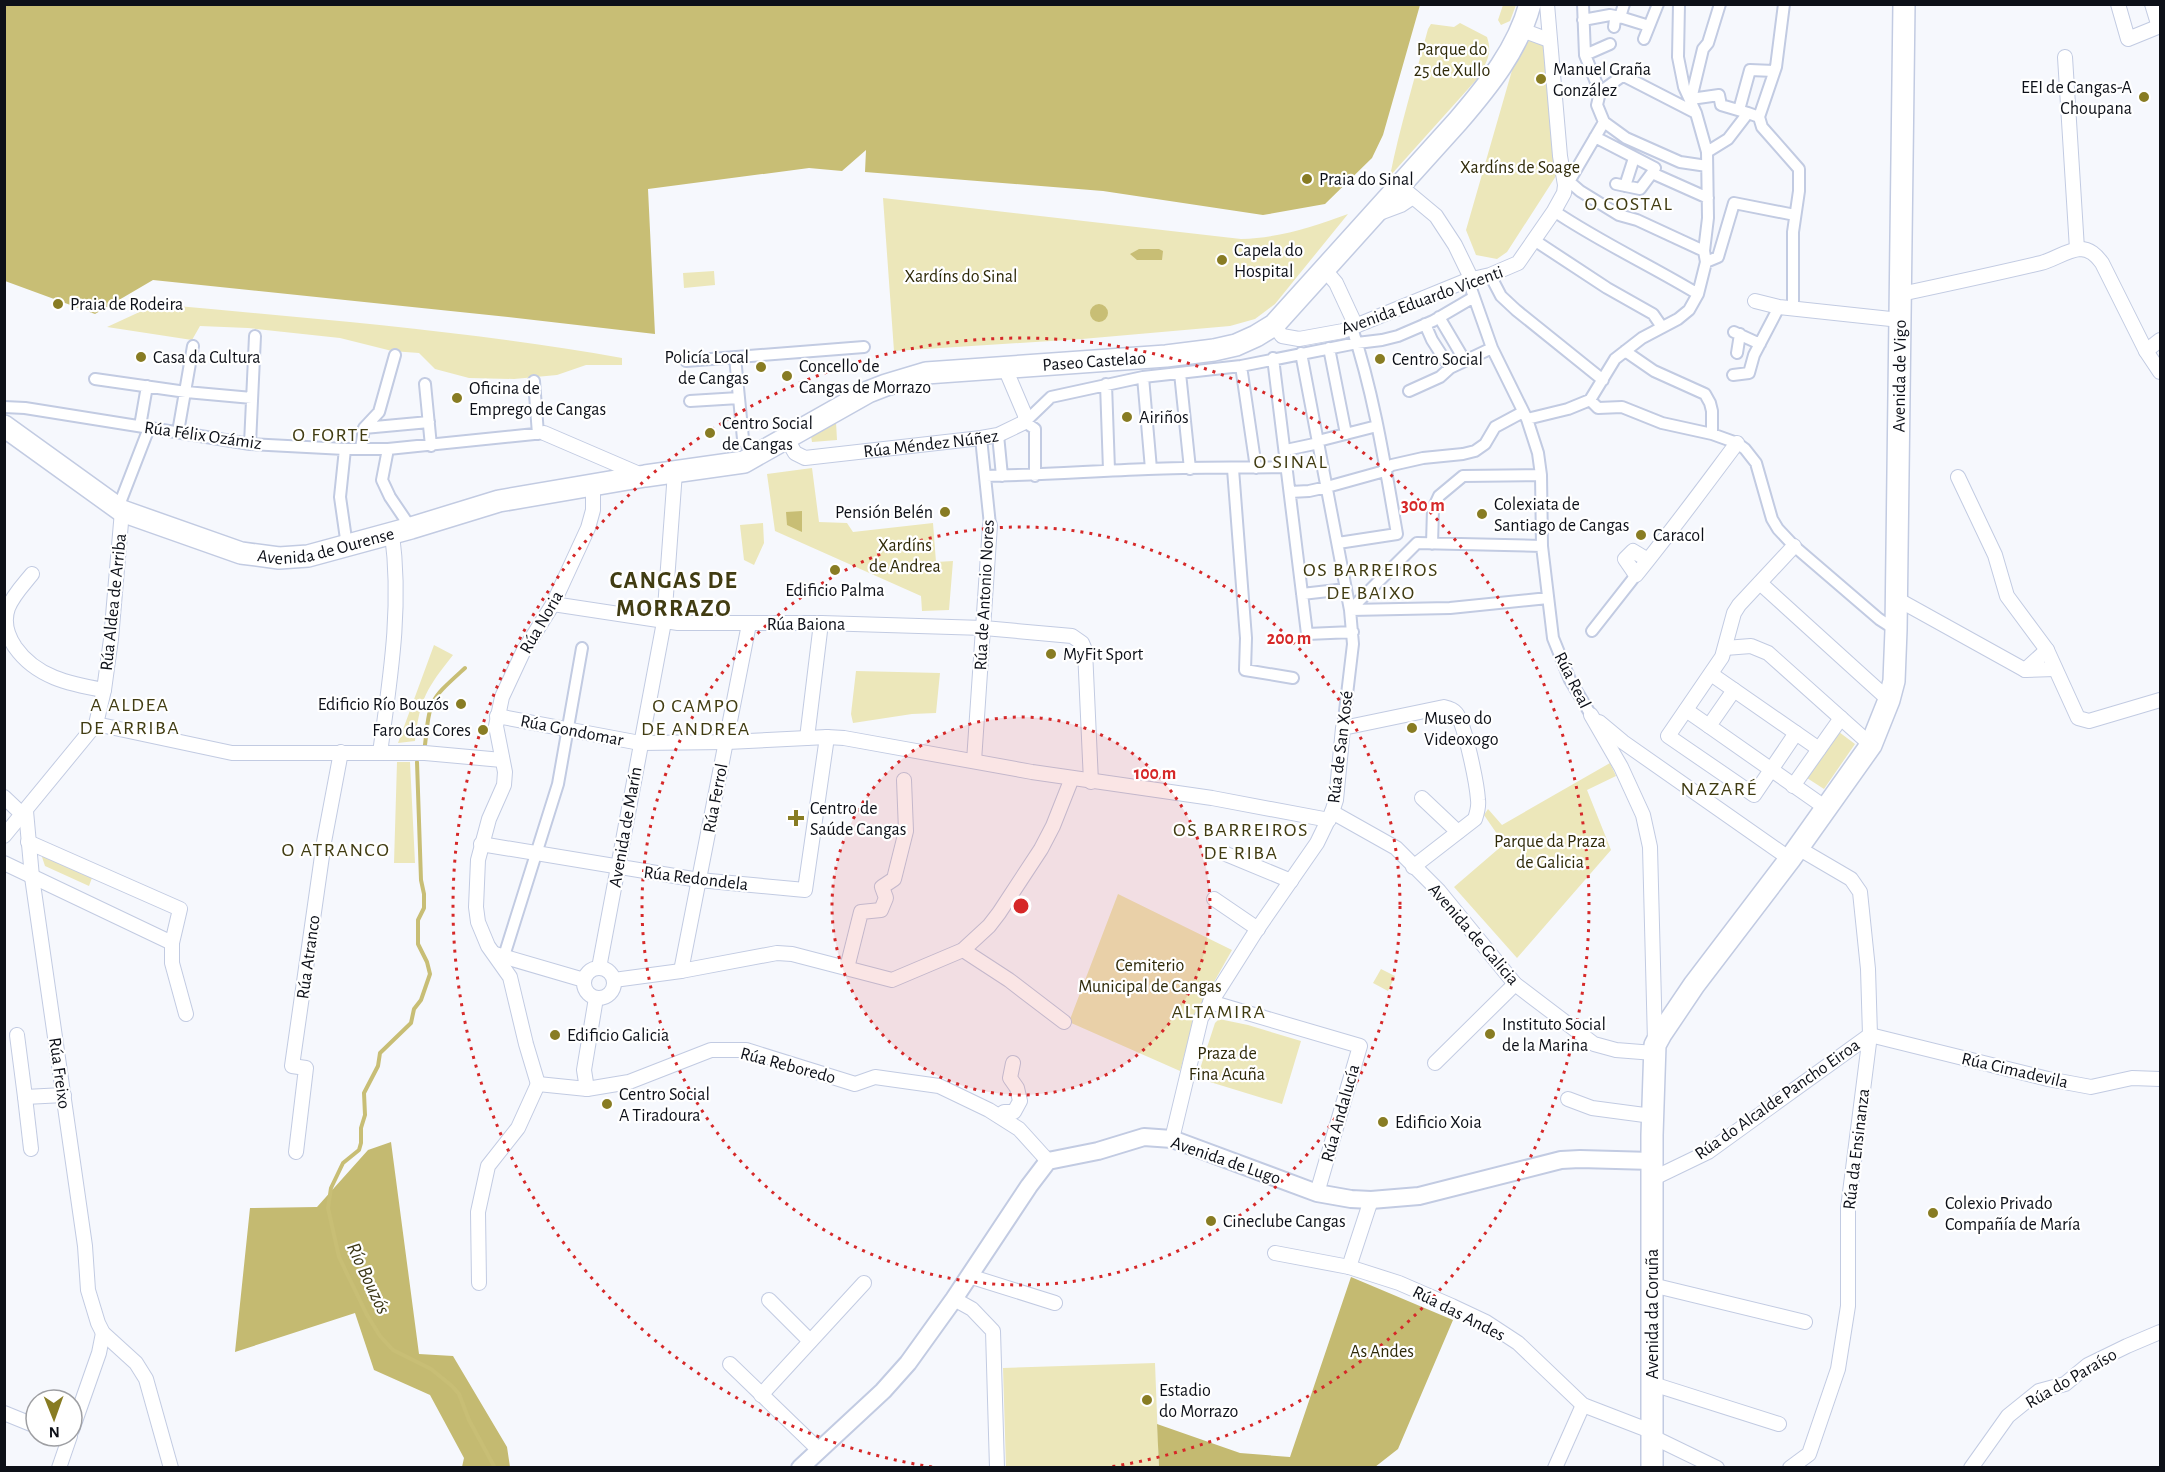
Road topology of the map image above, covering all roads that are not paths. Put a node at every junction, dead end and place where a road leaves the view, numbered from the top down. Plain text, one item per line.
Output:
1 (1530, 4) edge
2 (1547, 4) edge
3 (1583, 4) edge
4 (1624, 4) edge
5 (1658, 4) edge
6 (1679, 4) edge
7 (1720, 4) edge
8 (1784, 4) edge
9 (1904, 4) edge
10 (2118, 4) edge
11 (2152, 4) edge
12 (1583, 20) junction
13 (1618, 20) junction
14 (1649, 26) junction
15 (2160, 27) edge
16 (1522, 30) junction
17 (1644, 39) dead end
18 (1549, 40) junction
19 (1610, 44) dead end
20 (1585, 56) junction
21 (2065, 57) dead end
22 (1774, 72) junction
23 (1600, 92) junction
24 (1690, 99) junction
25 (1743, 111) junction
26 (1696, 113) junction
27 (1759, 117) junction
28 (1604, 122) junction
29 (1595, 137) junction
30 (1707, 152) junction
31 (1667, 156) junction
32 (1634, 158) junction
33 (1707, 166) junction
34 (1654, 174) junction
35 (1567, 178) junction
36 (1406, 191) junction
37 (1708, 198) junction
38 (1554, 211) junction
39 (1795, 215) junction
40 (1534, 240) junction
41 (2077, 249) junction
42 (1705, 256) junction
43 (1325, 270) junction
44 (1490, 275) junction
45 (1470, 280) junction
46 (1698, 294) junction
47 (1901, 294) junction
48 (1474, 297) junction
49 (1755, 301) dead end
50 (1786, 308) junction
51 (1439, 317) junction
52 (1900, 320) junction
53 (1425, 324) junction
54 (1274, 326) junction
55 (1354, 327) junction
56 (1662, 327) junction
57 (255, 336) dead end
58 (2160, 340) edge
59 (1357, 342) junction
60 (1760, 344) junction
61 (193, 346) dead end
62 (864, 347) dead end
63 (1329, 348) junction
64 (1492, 348) junction
65 (1624, 351) junction
66 (2146, 351) junction
67 (1301, 353) junction
68 (1737, 353) dead end
69 (395, 355) dead end
70 (735, 357) junction
71 (1273, 358) junction
72 (686, 361) dead end
73 (1465, 361) junction
74 (1241, 366) junction
75 (1005, 368) junction
76 (1450, 368) junction
77 (2160, 372) edge
78 (1180, 373) junction
79 (1733, 375) dead end
80 (1143, 377) junction
81 (95, 379) dead end
82 (1603, 380) junction
83 (534, 381) dead end
84 (425, 384) dead end
85 (1106, 384) junction
86 (147, 386) junction
87 (186, 392) junction
88 (1408, 392) dead end
89 (252, 398) junction
90 (739, 398) junction
91 (1590, 400) junction
92 (690, 401) dead end
93 (4, 407) edge
94 (1525, 416) junction
95 (429, 422) junction
96 (5, 426) edge
97 (1030, 426) junction
98 (1377, 426) junction
99 (145, 427) junction
100 (364, 428) junction
101 (178, 432) junction
102 (541, 433) junction
103 (1346, 434) junction
104 (1712, 434) junction
105 (998, 435) junction
106 (981, 438) junction
107 (787, 439) junction
108 (1318, 442) junction
109 (1737, 442) junction
110 (250, 444) junction
111 (431, 446) junction
112 (345, 449) junction
113 (361, 449) junction
114 (388, 449) junction
115 (1286, 450) junction
116 (749, 460) junction
117 (1287, 467) junction
118 (1256, 468) junction
119 (1151, 469) junction
120 (1190, 469) junction
121 (1233, 469) junction
122 (1386, 469) junction
123 (1109, 470) junction
124 (675, 472) junction
125 (1540, 475) junction
126 (645, 476) junction
127 (986, 476) junction
128 (1002, 476) junction
129 (1035, 476) junction
130 (1958, 477) dead end
131 (592, 486) junction
132 (1327, 487) junction
133 (1290, 492) junction
134 (120, 510) junction
135 (990, 525) joint
136 (402, 531) junction
137 (1397, 534) junction
138 (1338, 543) junction
139 (1417, 543) junction
140 (1432, 544) junction
141 (347, 546) junction
142 (1542, 546) junction
143 (1794, 546) junction
144 (32, 574) dead end
145 (1636, 575) joint
146 (1760, 583) junction
147 (1346, 589) junction
148 (1302, 594) junction
149 (1548, 598) junction
150 (1897, 599) junction
151 (553, 604) junction
152 (1350, 610) junction
153 (664, 621) junction
154 (821, 623) junction
155 (749, 624) junction
156 (984, 628) junction
157 (1896, 630) junction
158 (1592, 631) dead end
159 (1353, 632) junction
160 (582, 648) dead end
161 (1725, 648) junction
162 (2047, 650) junction
163 (2021, 668) junction
164 (2055, 669) junction
165 (1711, 674) junction
166 (1293, 678) dead end
167 (104, 690) junction
168 (1734, 690) junction
169 (1889, 700) junction
170 (2160, 700) edge
171 (1686, 710) junction
172 (1591, 715) junction
173 (497, 716) junction
174 (1841, 718) junction
175 (96, 724) junction
176 (1709, 726) junction
177 (569, 729) junction
178 (1343, 729) junction
179 (1796, 733) junction
180 (827, 737) junction
181 (807, 738) junction
182 (727, 742) junction
183 (640, 743) junction
184 (1871, 744) junction
185 (1819, 749) junction
186 (341, 752) junction
187 (380, 753) junction
188 (502, 760) junction
189 (974, 761) junction
190 (1771, 770) junction
191 (1072, 778) junction
192 (904, 780) dead end
193 (1091, 782) junction
194 (1793, 786) junction
195 (4, 797) edge
196 (1422, 798) dead end
197 (1826, 808) junction
198 (24, 813) junction
199 (1331, 816) junction
200 (1458, 832) junction
201 (4, 836) edge
202 (28, 842) junction
203 (481, 844) junction
204 (535, 853) junction
205 (1794, 853) junction
206 (1227, 854) dead end
207 (4, 863) edge
208 (1413, 867) junction
209 (618, 868) junction
210 (32, 877) junction
211 (699, 880) junction
212 (1291, 881) junction
213 (1214, 899) dead end
214 (1258, 928) junction
215 (172, 943) junction
216 (963, 950) junction
217 (500, 955) junction
218 (599, 968) junction
219 (847, 968) junction
220 (681, 971) junction
221 (584, 980) junction
222 (614, 980) junction
223 (1515, 984) junction
224 (596, 998) junction
225 (1210, 1002) junction
226 (186, 1014) dead end
227 (1064, 1022) dead end
228 (17, 1035) dead end
229 (1870, 1035) junction
230 (1654, 1049) junction
231 (1013, 1063) dead end
232 (1435, 1063) dead end
233 (2160, 1079) edge
234 (538, 1084) junction
235 (587, 1089) junction
236 (64, 1095) junction
237 (26, 1097) junction
238 (1568, 1098) dead end
239 (999, 1116) junction
240 (1652, 1116) junction
241 (1172, 1139) junction
242 (31, 1149) dead end
243 (296, 1152) dead end
244 (1048, 1161) junction
245 (1652, 1170) junction
246 (1317, 1193) junction
247 (1371, 1200) junction
248 (1275, 1252) dead end
249 (1349, 1268) junction
250 (969, 1276) junction
251 (479, 1283) dead end
252 (864, 1283) dead end
253 (1652, 1285) junction
254 (954, 1299) junction
255 (769, 1300) dead end
256 (1055, 1303) dead end
257 (1805, 1322) dead end
258 (2160, 1332) edge
259 (103, 1333) junction
260 (810, 1341) junction
261 (730, 1364) dead end
262 (1653, 1384) junction
263 (84, 1393) edge
264 (761, 1395) junction
265 (1583, 1405) junction
266 (4, 1413) edge
267 (24, 1421) edge
268 (1779, 1424) dead end
269 (1653, 1435) junction
270 (64, 1448) edge
271 (819, 1450) junction
272 (1647, 1466) edge
273 (1798, 1466) edge
274 (59, 1467) edge
275 (171, 1467) edge
276 (800, 1467) edge
277 (997, 1467) edge
278 (1555, 1467) edge
279 (1717, 1467) edge
280 (1971, 1467) edge

1 - 16 main road, Paseo Castelao
2 - 18 street, Avenida Eduardo Vicenti
3 - 12 street
4 - 13 street
5 - 14 street
6 - 24 street
7 - 24 street
8 - 22 street
9 - 47 main road, Avenida de Vigo
10 - 15 street
11 - 15 street
12 - 13 street
12 - 20 street
13 - 14 street
14 - 17 street
16 - 18 street
16 - 36 main road, Paseo Castelao
18 - 35 street, Avenida Eduardo Vicenti
19 - 20 street
20 - 23 street
21 - 41 street
22 - 25 street
22 - 27 street
23 - 26 street
23 - 28 street
24 - 25 street
24 - 26 street
25 - 27 street
25 - 30 street
26 - 30 street
27 - 39 street
28 - 29 street
28 - 31 street
29 - 32 street
29 - 35 street
30 - 33 street
31 - 33 street
31 - 34 street
32 - 34 street
32 - 34 street
33 - 37 street
34 - 37 street
35 - 38 street, Avenida Eduardo Vicenti
35 - 42 street
36 - 43 main road, Paseo Castelao
36 - 45 street
37 - 42 street
38 - 40 street, Avenida Eduardo Vicenti
38 - 46 street
39 - 42 street
39 - 50 street
40 - 44 street, Avenida Eduardo Vicenti
40 - 56 street
41 - 47 street
41 - 66 street
42 - 46 street
43 - 54 main road, Paseo Castelao
43 - 55 street
44 - 45 street, Avenida Eduardo Vicenti
44 - 82 street
45 - 48 street, Rúa Real
45 - 55 street, Avenida Eduardo Vicenti
46 - 56 street
47 - 52 main road, Avenida de Vigo
48 - 51 street
48 - 64 street, Rúa Real
49 - 50 street
50 - 52 street
50 - 60 street
51 - 53 street
51 - 73 street
52 - 150 main road, Avenida de Vigo
53 - 59 street
53 - 76 street
54 - 55 street, Avenida Eduardo Vicenti
54 - 75 main road, Paseo Castelao
55 - 59 street
56 - 65 street
57 - 89 street
58 - 66 street
59 - 63 street
59 - 98 street
60 - 68 street
60 - 79 street
61 - 87 street
62 - 70 street
63 - 67 street
63 - 103 street
64 - 73 street
64 - 94 street, Rúa Real
65 - 82 street
65 - 104 street
66 - 77 street
67 - 71 street
67 - 108 street, Rúa de San Xosé
69 - 100 street
70 - 72 street
70 - 90 street
71 - 74 street
71 - 115 street
73 - 76 street
74 - 78 street
74 - 118 street
75 - 97 street
75 - 107 main road, Paseo Castelao
76 - 88 street
78 - 80 street
78 - 120 street
80 - 85 street
80 - 119 street
81 - 86 street
82 - 91 street
83 - 102 street
84 - 95 street
85 - 97 street
85 - 123 street
86 - 87 street
86 - 99 street
87 - 89 street
87 - 101 street
89 - 110 street
90 - 92 street
90 - 116 street
91 - 94 street
91 - 104 street
93 - 99 street, Rúa Félix Ozámiz
94 - 122 street
94 - 125 street, Rúa Real
95 - 100 street
95 - 111 street
96 - 134 main road, Avenida de Ourense
97 - 105 street, Rúa Méndez Núñez
97 - 129 street
98 - 103 street
98 - 122 street
99 - 101 street, Rúa Félix Ozámiz
99 - 134 street
100 - 113 street
101 - 110 street, Rúa Félix Ozámiz
102 - 111 street, Rúa Félix Ozámiz
102 - 126 street, Rúa Félix Ozámiz
103 - 108 street
104 - 109 street
105 - 106 street, Rúa Méndez Núñez
105 - 128 street
106 - 107 street, Rúa Méndez Núñez
106 - 127 street, Rúa de Antonio Nores
107 - 116 main road, Paseo Castelao
108 - 115 street
108 - 132 street, Rúa de San Xosé
109 - 143 street
109 - 145 street
110 - 112 street, Rúa Félix Ozámiz
111 - 114 street, Rúa Félix Ozámiz
112 - 113 street, Rúa Félix Ozámiz
112 - 141 street
113 - 114 street, Rúa Félix Ozámiz
114 - 136 street
115 - 117 street
116 - 124 main road
117 - 118 street
117 - 133 street
118 - 121 street
119 - 120 street
119 - 123 street
120 - 121 street
121 - 166 street
122 - 132 street
122 - 137 street
123 - 129 street
124 - 126 main road, Avenida de Ourense
124 - 153 street, Avenida de Marín
125 - 140 street
125 - 142 street, Rúa Real
126 - 131 main road, Avenida de Ourense
127 - 128 street
127 - 135 street, Rúa de Antonio Nores
128 - 129 street
130 - 162 street
131 - 136 main road, Avenida de Ourense
131 - 151 street, Rúa Noria
132 - 133 street
132 - 138 street, Rúa de San Xosé
133 - 148 street
134 - 141 main road, Avenida de Ourense
134 - 167 street, Rúa Aldea de Arriba
135 - 156 street, Rúa de Antonio Nores
136 - 141 main road, Avenida de Ourense
136 - 187 street
137 - 138 street
137 - 139 street
138 - 147 street, Rúa de San Xosé
139 - 140 street
139 - 152 street
140 - 142 street
142 - 149 street, Rúa Real
143 - 146 street
143 - 157 street
144 - 167 street
145 - 158 street
146 - 161 street
146 - 169 street
147 - 148 street
147 - 152 street, Rúa de San Xosé
148 - 159 street
149 - 152 street
149 - 172 street, Rúa Real
150 - 157 main road, Avenida de Vigo
150 - 163 street
151 - 153 street, Rúa Baiona
151 - 173 street, Rúa Noria
152 - 159 street, Rúa de San Xosé
153 - 155 street, Rúa Baiona
153 - 183 street, Avenida de Marín
154 - 155 street, Rúa Baiona
154 - 156 street, Rúa Baiona
154 - 181 street
155 - 182 street, Rúa Ferrol
156 - 189 street, Rúa de Antonio Nores
156 - 193 street, Rúa Baiona
157 - 169 main road, Avenida de Vigo
159 - 178 street, Rúa de San Xosé
160 - 177 street
161 - 165 street
161 - 174 street
162 - 163 street
162 - 164 street
163 - 164 street
164 - 170 street
165 - 168 street
165 - 171 street
167 - 175 street, Rúa Aldea de Arriba
168 - 176 street
168 - 179 street
169 - 184 main road, Avenida de Vigo
171 - 176 street
171 - 190 street
172 - 205 street, Rúa da Ensinanza
172 - 230 street, Rúa Real
173 - 177 street, Rúa Gondomar
173 - 188 street, Rúa Noria
174 - 184 street
174 - 185 street
175 - 186 street
175 - 198 street, Rúa Aldea de Arriba
176 - 190 street
177 - 183 street, Rúa Gondomar
177 - 204 street
178 - 199 street, Rúa de San Xosé
178 - 200 street
179 - 185 street
179 - 190 street
180 - 181 street, Rúa Gondomar
180 - 189 street, Rúa Gondomar
180 - 211 street, Rúa Redondela
181 - 182 street, Rúa Gondomar
182 - 183 street, Rúa Gondomar
182 - 211 street, Rúa Ferrol
183 - 209 street, Avenida de Marín
184 - 197 main road, Avenida de Vigo
185 - 194 street
186 - 187 street
186 - 243 street, Rúa Atranco
187 - 188 street
188 - 203 street, Rúa Noria
189 - 191 street, Rúa Gondomar
190 - 194 street
191 - 193 street, Avenida de Galicia
191 - 216 street
192 - 219 street
193 - 199 street, Avenida de Galicia
194 - 197 street
195 - 198 street
196 - 200 street
197 - 205 main road, Avenida de Vigo
198 - 201 street, Rúa Aldea de Arriba
198 - 202 street, Rúa Freixo
199 - 208 street, Avenida de Galicia
199 - 212 street, Rúa de San Xosé
200 - 208 street
202 - 210 street, Rúa Freixo
202 - 215 street
203 - 204 street, Rúa Redondela
203 - 217 street, Rúa Noria
204 - 209 street, Rúa Redondela
204 - 217 street
205 - 229 street, Rúa da Ensinanza
205 - 230 main road, Avenida de Vigo
206 - 212 street
207 - 210 street
208 - 223 street, Avenida de Galicia
209 - 211 street, Rúa Redondela
209 - 218 street, Avenida de Marín
210 - 215 street
210 - 236 street, Rúa Freixo
211 - 220 street, Rúa Ferrol
212 - 214 street, Rúa de San Xosé
213 - 214 street
214 - 225 street, Rúa de San Xosé
215 - 226 street
216 - 219 street
216 - 227 street
217 - 221 street
217 - 234 street
218 - 221 street
218 - 222 street
219 - 220 street
220 - 222 street
221 - 224 street
222 - 224 street
223 - 230 street, Avenida de Galicia
223 - 232 street
224 - 235 street
225 - 241 street, Rúa de San Xosé
225 - 246 street, Rúa Andalucía
228 - 237 street
229 - 233 street, Rúa Cimadevila
229 - 245 street, Rúa do Alcalde Pancho Eiroa
229 - 273 street, Rúa da Ensinanza
230 - 240 main road, Avenida da Coruña
231 - 239 street
234 - 235 street, Rúa Reboredo
234 - 251 street
235 - 239 street, Rúa Reboredo
236 - 237 street
236 - 259 street, Rúa Freixo
237 - 242 street
238 - 240 street
239 - 244 street, Rúa Reboredo
240 - 245 main road, Avenida da Coruña
241 - 244 street, Avenida de Lugo
241 - 246 street, Avenida de Lugo
244 - 250 street
245 - 247 street, Avenida de Lugo
245 - 253 main road, Avenida da Coruña
246 - 247 street, Avenida de Lugo
247 - 249 street
248 - 249 street, Rúa das Andes
249 - 265 street, Rúa das Andes
250 - 254 street
250 - 256 street
252 - 260 street
253 - 257 street
253 - 262 main road, Avenida da Coruña
254 - 271 street
254 - 277 street
255 - 260 street
258 - 280 street, Rúa do Paraíso
259 - 263 street
259 - 275 street
260 - 264 street
261 - 264 street
262 - 268 street
262 - 269 main road, Avenida da Coruña
264 - 271 street
265 - 269 street, Rúa das Andes
265 - 278 street
266 - 267 street
269 - 272 main road, Avenida da Coruña
269 - 279 street, Rúa das Andes
270 - 274 street
271 - 276 street

